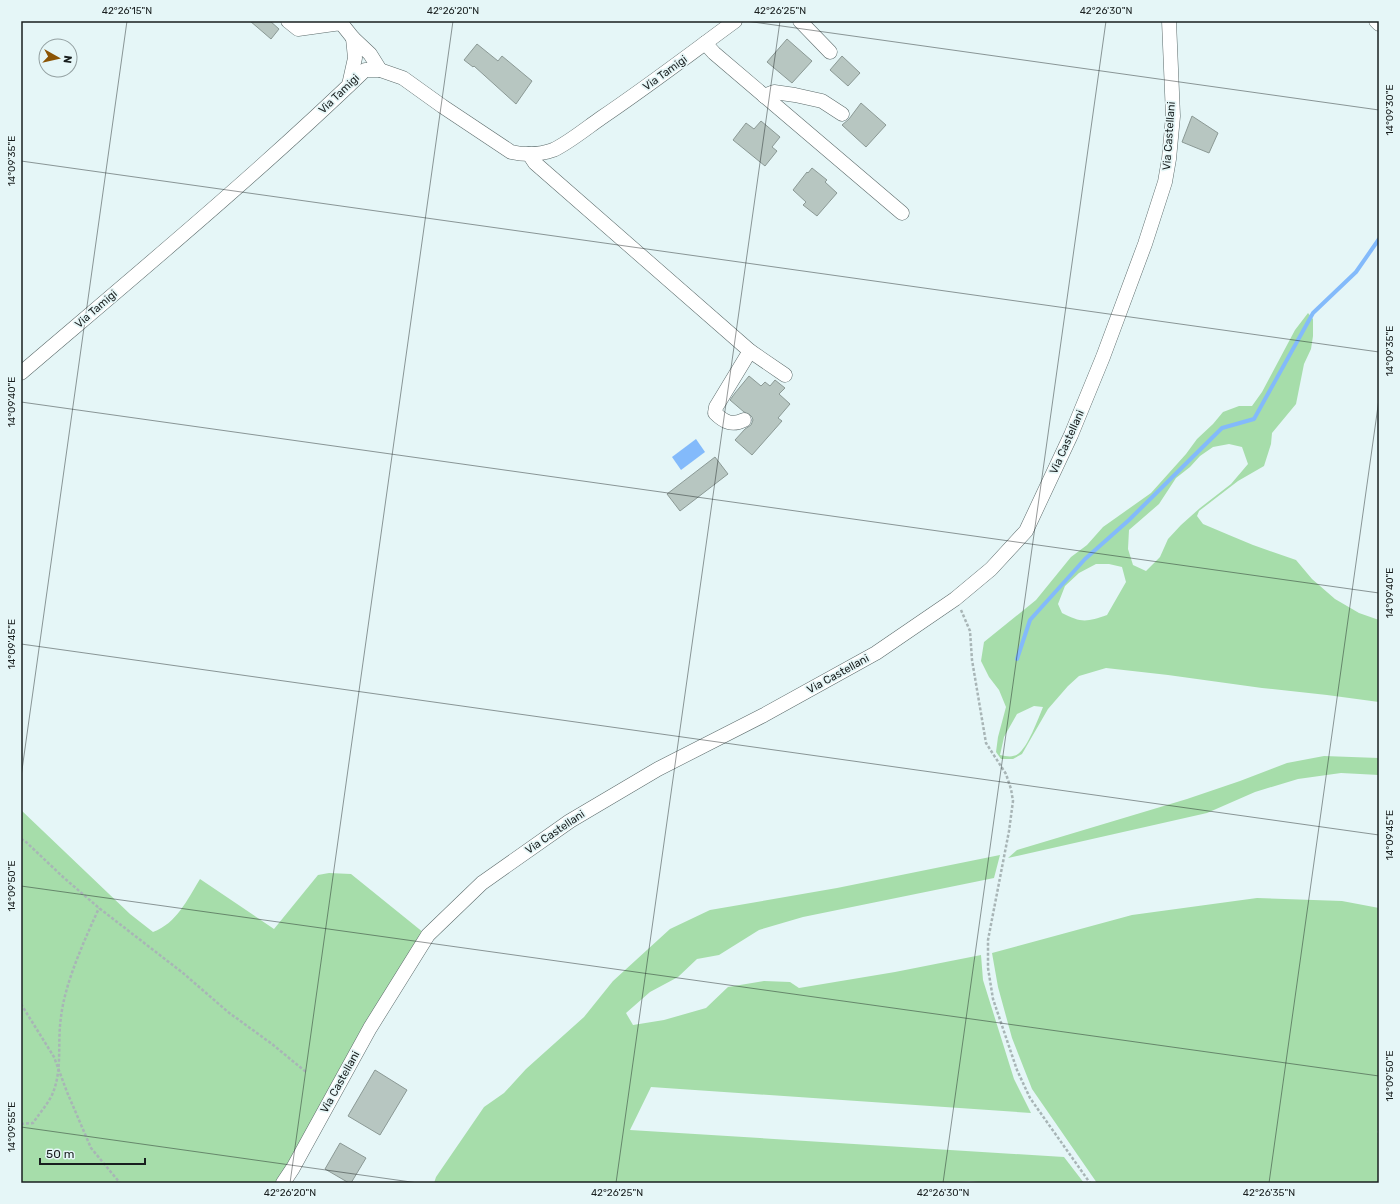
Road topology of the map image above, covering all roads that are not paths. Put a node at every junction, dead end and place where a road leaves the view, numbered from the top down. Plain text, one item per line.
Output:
1 (288, 21) edge
2 (735, 21) edge
3 (800, 21) edge
4 (1169, 21) edge
5 (1376, 21) edge
6 (1379, 24) edge
7 (353, 38) junction
8 (705, 43) junction
9 (830, 52) dead end
10 (380, 70) junction
11 (349, 85) junction
12 (764, 96) junction
13 (842, 114) dead end
14 (529, 154) junction
15 (902, 213) dead end
16 (750, 351) junction
17 (21, 373) edge
18 (785, 375) dead end
19 (744, 420) dead end
20 (283, 1183) edge

1 - 7 street
2 - 8 street, Via Tamigi
3 - 9 street
4 - 20 street, Via Castellani
5 - 6 street
7 - 10 street
7 - 11 street
8 - 12 street
8 - 14 street, Via Tamigi
10 - 11 street, Via Tamigi
10 - 14 street, Via Tamigi
11 - 17 street, Via Tamigi
12 - 13 street
12 - 15 street
14 - 16 street
16 - 18 street
16 - 19 street

